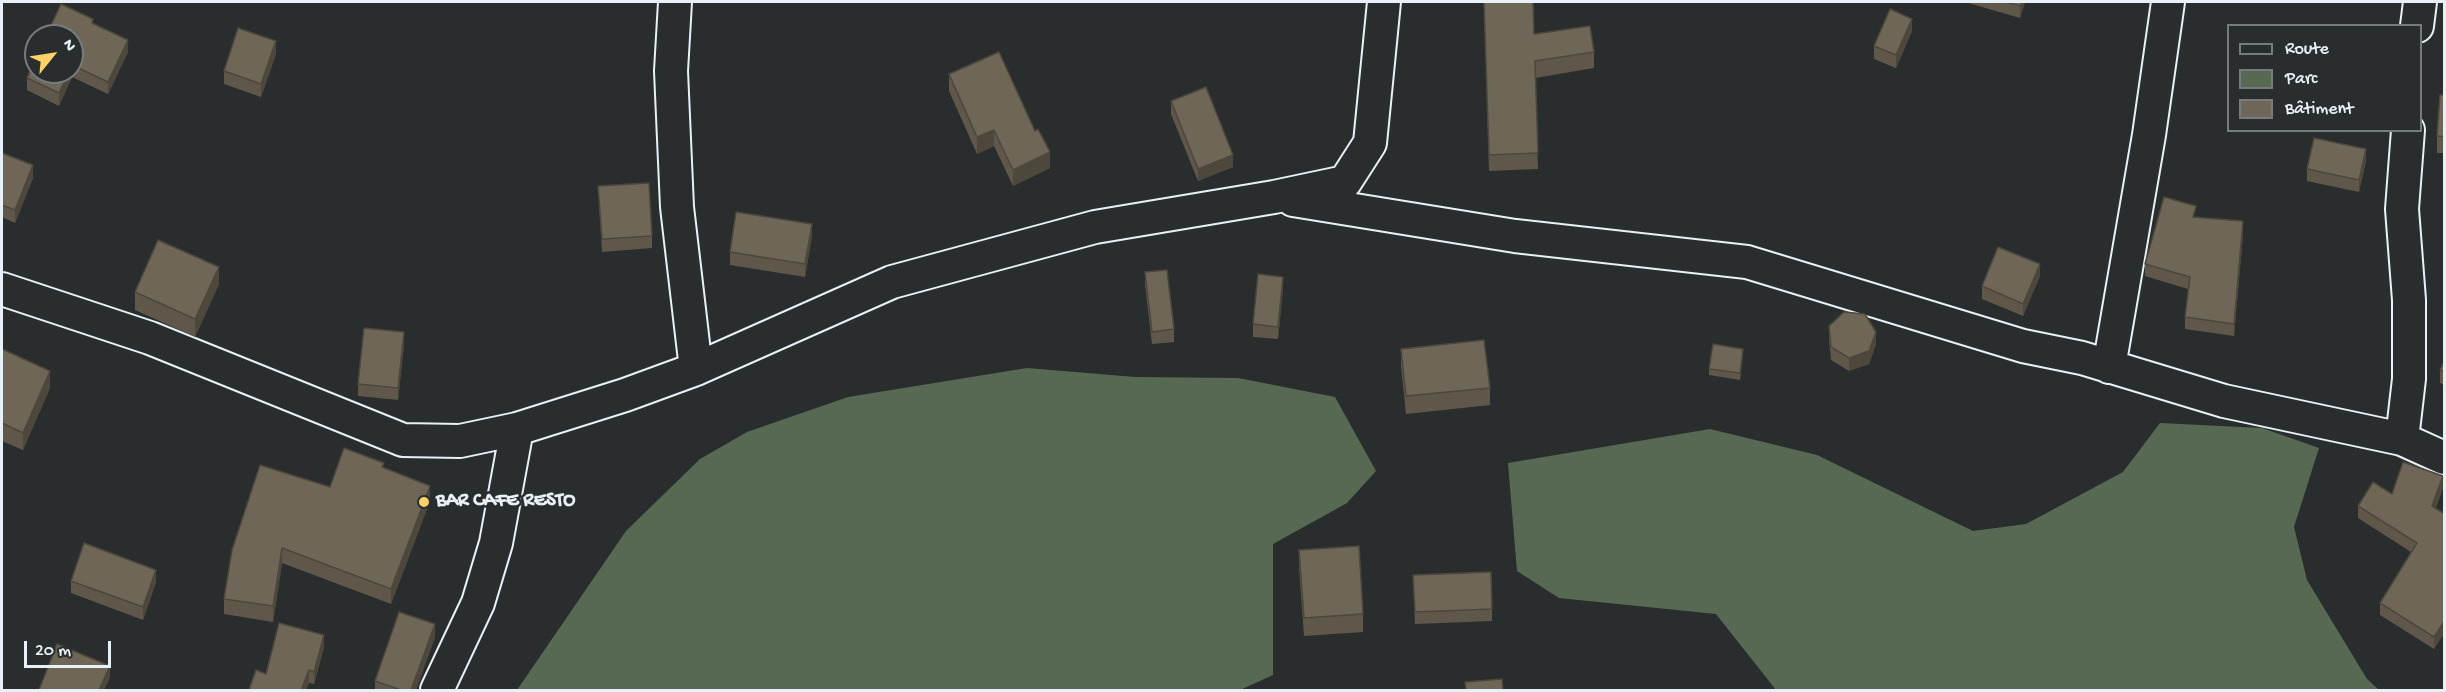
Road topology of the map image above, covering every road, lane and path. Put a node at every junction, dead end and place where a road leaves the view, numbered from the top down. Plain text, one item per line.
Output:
1 (675, 2) edge
2 (1384, 2) edge
3 (2168, 2) edge
4 (2420, 2) edge
5 (2417, 24) edge
6 (2408, 132) edge
7 (1274, 197) junction
8 (2, 290) edge
9 (2109, 366) junction
10 (696, 369) junction
11 (516, 429) junction
12 (2402, 439) junction
13 (2445, 458) edge
14 (437, 690) edge

1 - 10 street
2 - 7 street
3 - 9 street
4 - 5 street
6 - 12 street
7 - 9 street
7 - 10 street
8 - 11 street
9 - 12 street
10 - 11 street
11 - 14 street
12 - 13 street

